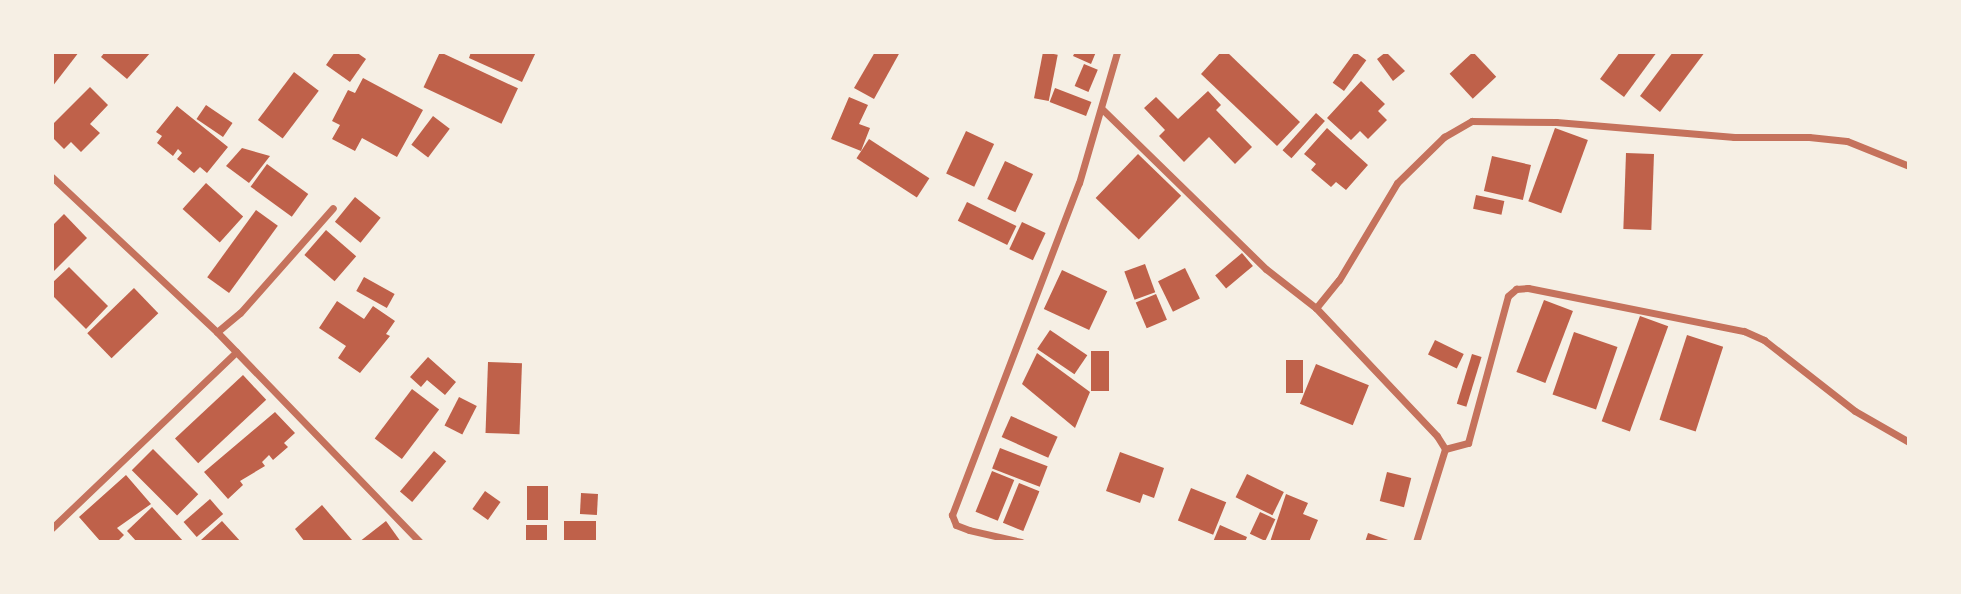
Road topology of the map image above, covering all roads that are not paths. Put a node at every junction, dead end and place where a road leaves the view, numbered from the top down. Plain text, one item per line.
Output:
1 (1117, 52) edge
2 (1102, 109) junction
3 (1909, 166) edge
4 (52, 177) edge
5 (333, 208) dead end
6 (1316, 308) junction
7 (217, 332) junction
8 (236, 352) junction
9 (1909, 442) edge
10 (1445, 449) junction
11 (52, 528) edge
12 (420, 541) edge
13 (1021, 541) edge
14 (1416, 541) edge

1 - 2 street
2 - 6 street
2 - 13 street
3 - 6 street
4 - 7 street
5 - 7 street
6 - 10 street
7 - 8 street
8 - 11 street
8 - 12 street
9 - 10 street
10 - 14 street

